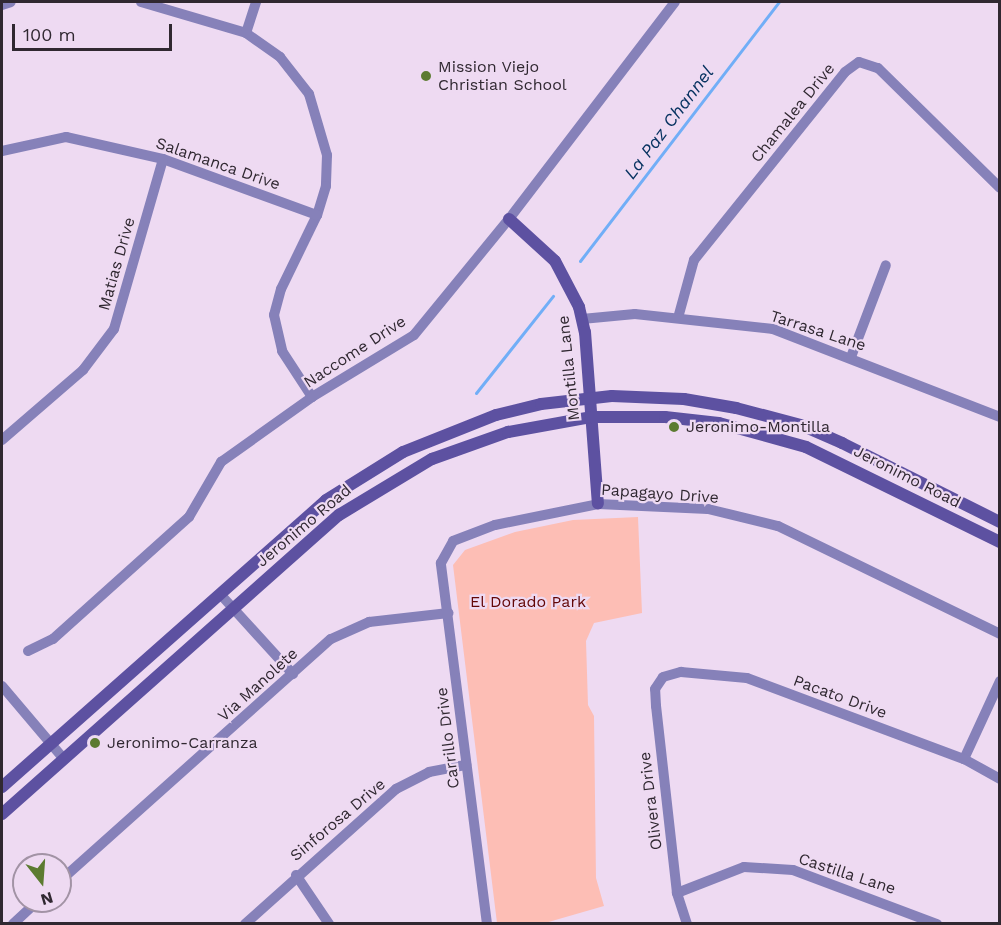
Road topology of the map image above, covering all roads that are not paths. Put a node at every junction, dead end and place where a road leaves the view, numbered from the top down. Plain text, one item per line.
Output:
1 (11, 2) edge
2 (141, 2) edge
3 (256, 2) edge
4 (675, 2) edge
5 (2, 5) edge
6 (246, 33) junction
7 (2, 151) edge
8 (163, 159) junction
9 (999, 188) edge
10 (317, 215) junction
11 (509, 219) junction
12 (886, 265) dead end
13 (678, 318) junction
14 (582, 319) junction
15 (851, 357) junction
16 (312, 397) junction
17 (590, 398) junction
18 (591, 417) junction
19 (999, 417) edge
20 (2, 440) edge
21 (598, 504) junction
22 (999, 522) edge
23 (999, 542) edge
24 (445, 549) joint
25 (221, 595) junction
26 (233, 609) junction
27 (448, 613) junction
28 (999, 634) edge
29 (28, 651) dead end
30 (293, 674) junction
31 (663, 677) joint
32 (999, 681) edge
33 (2, 686) edge
34 (50, 743) junction
35 (63, 758) junction
36 (964, 759) junction
37 (466, 765) junction
38 (999, 779) edge
39 (2, 787) edge
40 (2, 814) edge
41 (72, 870) edge
42 (296, 876) junction
43 (677, 893) junction
44 (25, 913) edge
45 (13, 924) edge
46 (245, 924) edge
47 (329, 924) edge
48 (487, 924) edge
49 (687, 924) edge
50 (937, 924) edge

1 - 5 street
2 - 6 street
3 - 6 street
4 - 11 street, Naccome Drive
6 - 10 street
7 - 8 street, Salamanca Drive
8 - 10 street, Salamanca Drive
8 - 20 street, Matias Drive
9 - 13 street, Chamalea Drive
10 - 16 street
11 - 14 main road, Montilla Lane
11 - 16 street, Naccome Drive
12 - 15 street
13 - 14 street, Tarrasa Lane
13 - 15 street, Tarrasa Lane
14 - 17 main road, Montilla Lane
15 - 19 street, Tarrasa Lane
16 - 29 street, Naccome Drive
17 - 18 main road, Montilla Lane
17 - 22 main road, Jeronimo Road
17 - 25 main road, Jeronimo Road
18 - 21 main road, Montilla Lane
18 - 23 main road, Jeronimo Road
18 - 26 main road, Jeronimo Road
21 - 24 street, Papagayo Drive
21 - 28 street, Papagayo Drive
24 - 27 street, Carrillo Drive
25 - 26 street
25 - 34 main road, Jeronimo Road
26 - 30 street
26 - 35 main road, Jeronimo Road
27 - 30 street, Via Manolete
27 - 37 street, Carrillo Drive
30 - 41 street, Via Manolete
31 - 36 street, Pacato Drive
31 - 43 street, Olivera Drive
32 - 36 street
33 - 34 street
34 - 35 street
34 - 39 main road, Jeronimo Road
35 - 40 main road, Jeronimo Road
36 - 38 street, Pacato Drive
37 - 42 street, Sinforosa Drive
37 - 48 street, Carrillo Drive
42 - 46 street, Sinforosa Drive
42 - 47 street
43 - 49 street, Olivera Drive
43 - 50 street, Castilla Lane
44 - 45 street

